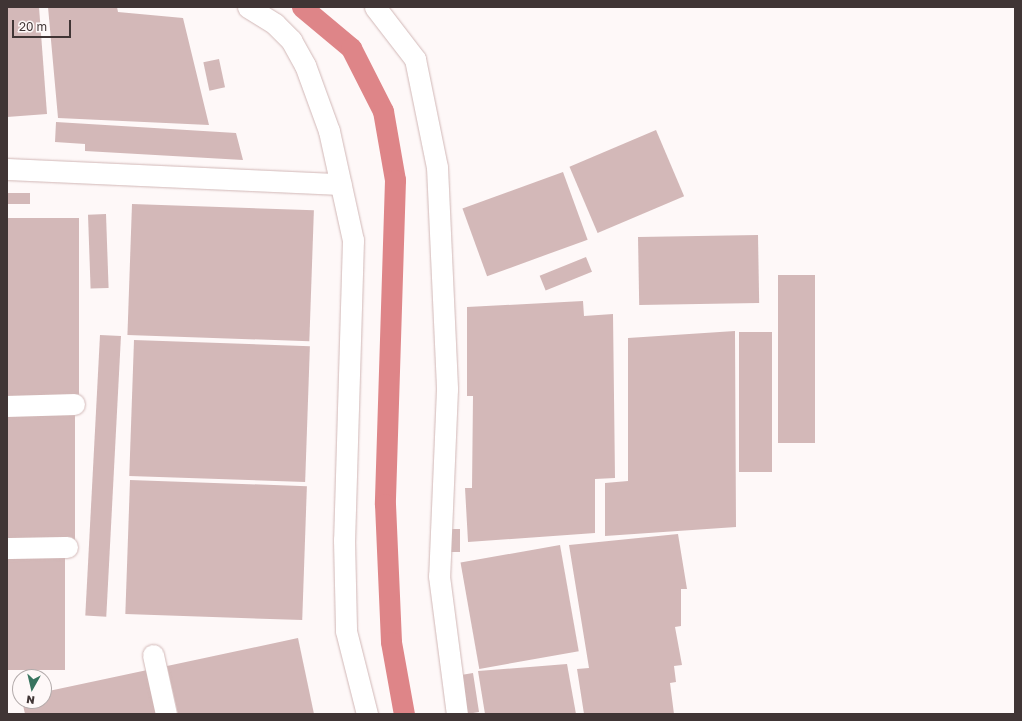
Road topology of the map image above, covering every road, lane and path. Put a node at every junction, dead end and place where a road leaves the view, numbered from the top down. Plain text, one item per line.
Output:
1 (248, 7) edge
2 (375, 7) edge
3 (7, 169) edge
4 (341, 184) junction
5 (74, 404) dead end
6 (7, 406) edge
7 (67, 547) dead end
8 (7, 548) edge
9 (153, 655) dead end
10 (166, 714) edge
11 (367, 714) edge
12 (457, 714) edge

1 - 4 lane
2 - 12 lane
3 - 4 lane
4 - 11 lane
5 - 6 lane
7 - 8 lane
9 - 10 lane

